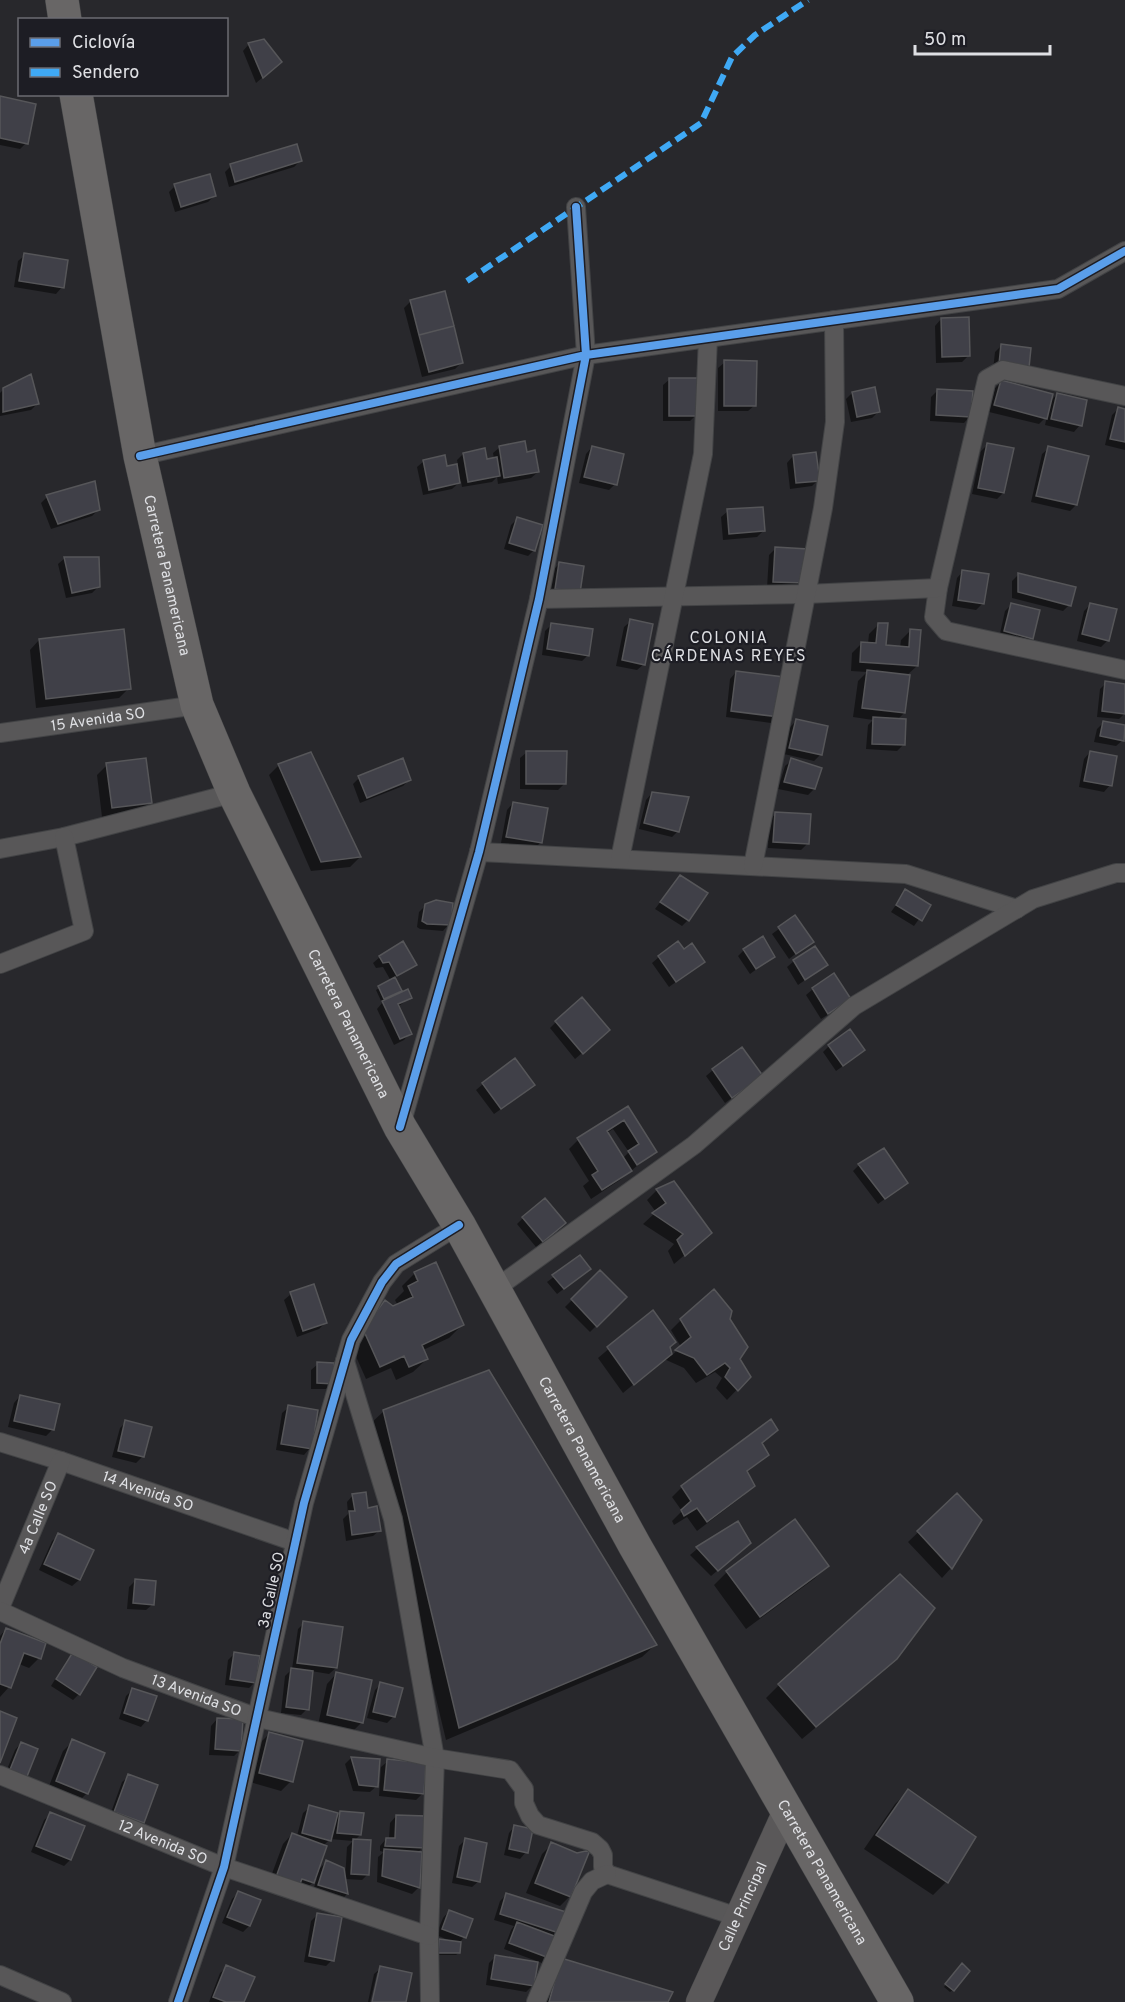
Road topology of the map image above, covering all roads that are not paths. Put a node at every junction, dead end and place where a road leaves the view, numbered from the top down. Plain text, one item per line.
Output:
1 (62, 0) edge
2 (65, 18) edge
3 (76, 96) edge
4 (576, 207) dead end
5 (1125, 251) edge
6 (834, 320) junction
7 (708, 338) junction
8 (586, 355) junction
9 (1125, 396) edge
10 (140, 456) junction
11 (938, 588) junction
12 (806, 594) junction
13 (675, 597) junction
14 (539, 599) junction
15 (1125, 670) edge
16 (197, 705) junction
17 (0, 733) edge
18 (234, 793) junction
19 (64, 837) junction
20 (0, 849) edge
21 (478, 852) junction
22 (620, 859) junction
23 (753, 866) junction
24 (1125, 873) edge
25 (1017, 909) junction
26 (0, 964) edge
27 (400, 1127) junction
28 (459, 1225) junction
29 (495, 1289) junction
30 (345, 1361) junction
31 (0, 1442) edge
32 (61, 1461) junction
33 (295, 1542) junction
34 (0, 1610) edge
35 (258, 1718) junction
36 (435, 1758) junction
37 (0, 1775) edge
38 (786, 1811) junction
39 (224, 1867) junction
40 (607, 1874) junction
41 (738, 1917) junction
42 (429, 1936) junction
43 (0, 1975) edge
44 (62, 2002) edge
45 (178, 2002) edge
46 (430, 2002) edge
47 (536, 2002) edge
48 (699, 2002) edge
49 (897, 2002) edge

1 - 2 highway
3 - 10 highway, Carretera Panamericana
4 - 8 street
5 - 6 street
6 - 7 street
6 - 12 street
7 - 8 street
7 - 13 street
8 - 10 street
8 - 14 street
9 - 11 street
10 - 16 highway, Carretera Panamericana
11 - 12 street
11 - 15 street
12 - 13 street
12 - 23 street
13 - 14 street
13 - 22 street
14 - 21 street
16 - 17 street, 15 Avenida SO
16 - 18 highway, Carretera Panamericana
18 - 19 street
18 - 27 highway, Carretera Panamericana
19 - 20 street
19 - 26 street
21 - 22 street
21 - 27 street
22 - 23 street
23 - 25 street
24 - 25 street
25 - 29 street
27 - 28 highway, Carretera Panamericana
28 - 29 highway, Carretera Panamericana
28 - 30 street, 3a Calle SO
29 - 38 highway, Carretera Panamericana
30 - 33 street, 3a Calle SO
30 - 36 street
31 - 32 street, 14 Avenida SO
32 - 33 street, 14 Avenida SO
32 - 34 street, 4a Calle SO
33 - 35 street, 3a Calle SO
34 - 35 street, 13 Avenida SO
35 - 36 street, 13 Avenida SO
35 - 39 street, 3a Calle SO
36 - 40 street, 13 Avenida SO
36 - 42 street
37 - 39 street, 12 Avenida SO
38 - 41 street, Calle Principal
38 - 49 highway, Carretera Panamericana
39 - 42 street, 12 Avenida SO
39 - 45 street, 3a Calle SO
40 - 41 street
40 - 47 street
41 - 48 street, Calle Principal
42 - 46 street
43 - 44 street

